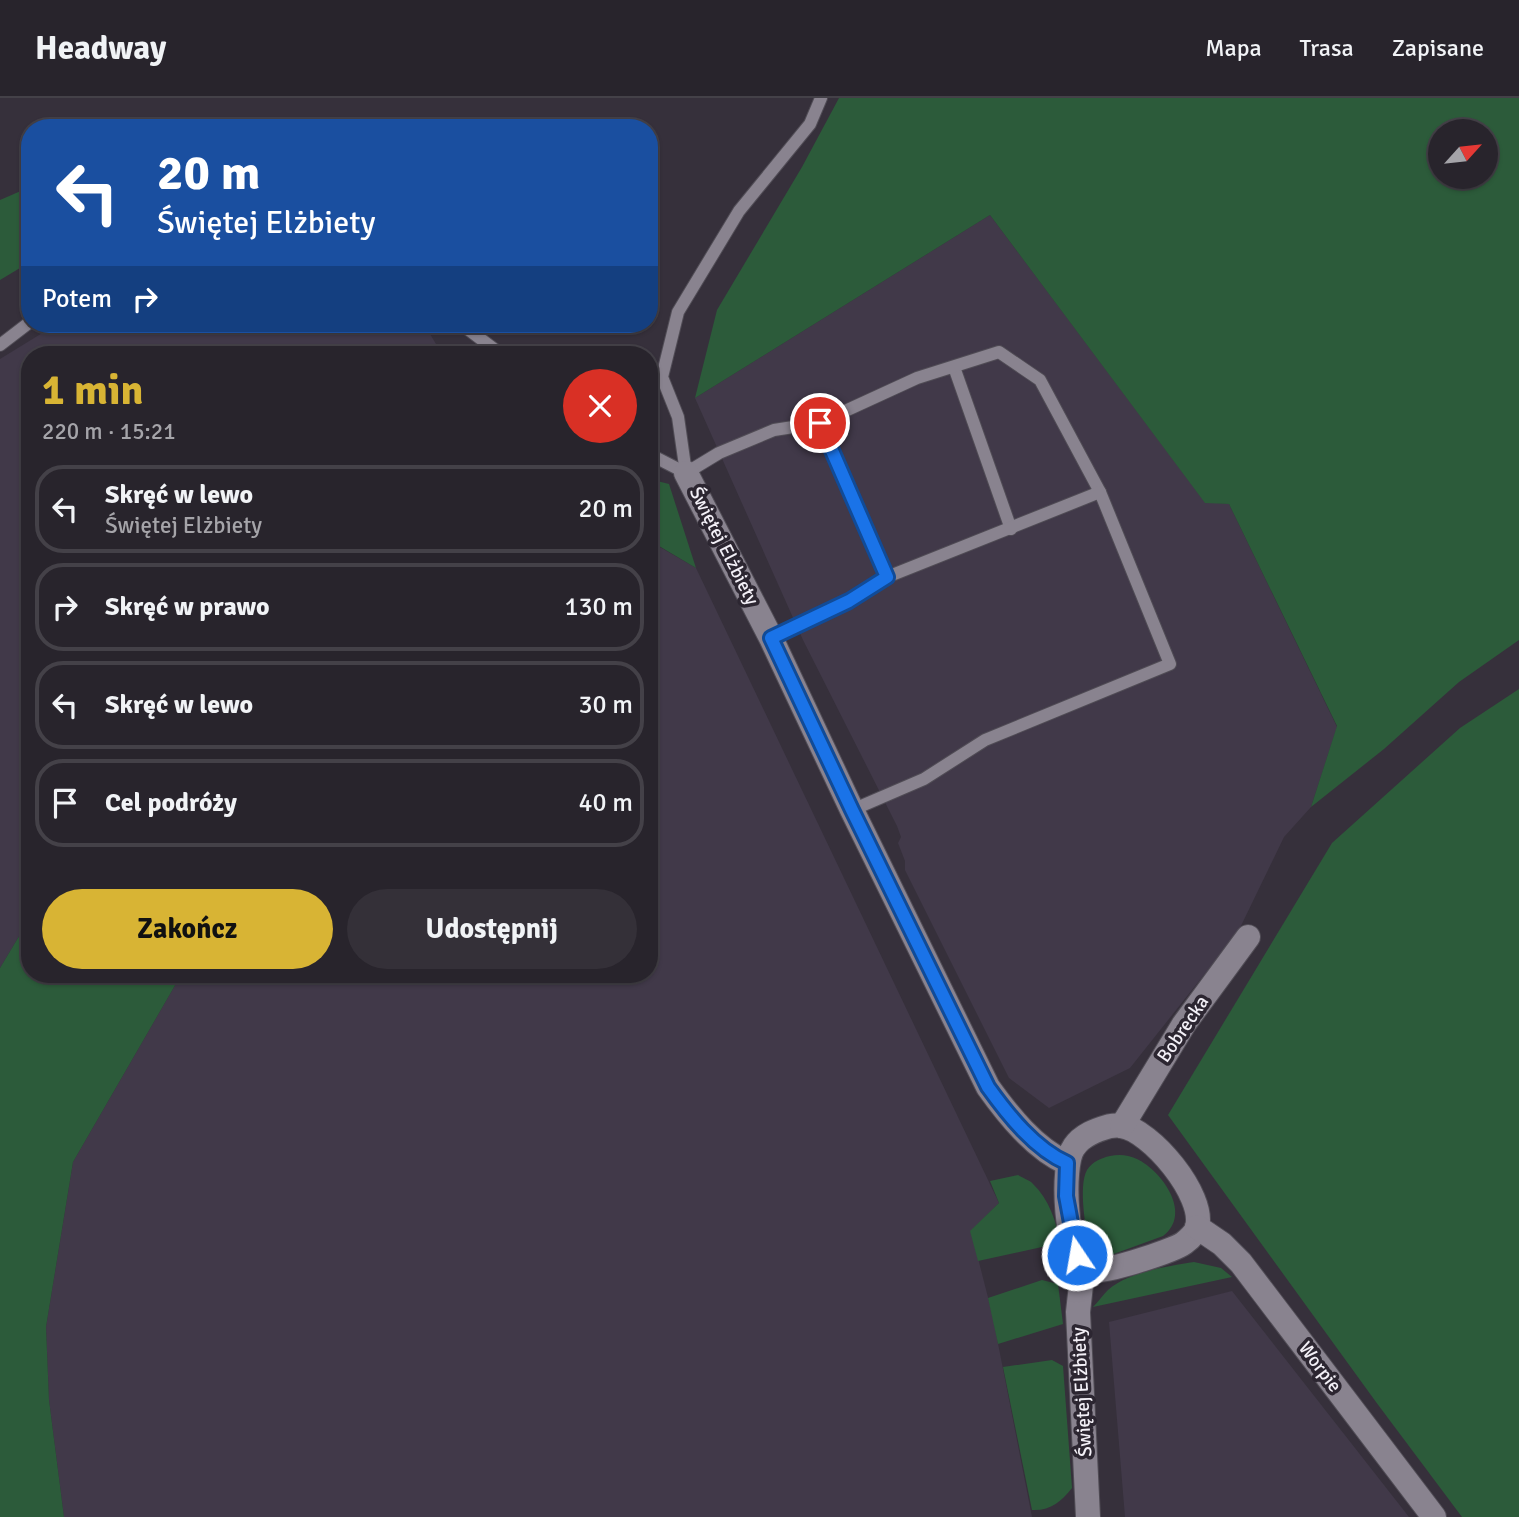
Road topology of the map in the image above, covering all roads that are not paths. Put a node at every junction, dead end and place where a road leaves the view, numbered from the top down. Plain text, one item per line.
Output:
1 (821, 98) edge
2 (21, 329) edge
3 (473, 333) edge
4 (0, 345) edge
5 (490, 346) edge
6 (954, 367) junction
7 (820, 423) junction
8 (658, 459) edge
9 (686, 473) junction
10 (1100, 492) junction
11 (1011, 529) junction
12 (887, 577) junction
13 (771, 638) junction
14 (852, 810) junction
15 (1248, 937) dead end
16 (1122, 1126) junction
17 (1067, 1163) junction
18 (1198, 1227) junction
19 (1083, 1267) junction
20 (1088, 1517) edge
21 (1434, 1517) edge

1 - 9 lane
2 - 4 lane
3 - 5 lane
6 - 7 lane
6 - 10 lane
6 - 11 lane
7 - 9 lane
7 - 12 lane
8 - 9 lane
9 - 13 street, Świętej Elżbiety
10 - 11 lane
10 - 14 lane
11 - 12 lane
12 - 13 lane
13 - 14 street, Świętej Elżbiety
14 - 17 street, Świętej Elżbiety
15 - 16 street, Bobrecka
16 - 17 street
16 - 18 street
17 - 19 street
18 - 19 street
18 - 21 street, Worpie
19 - 20 street, Świętej Elżbiety

